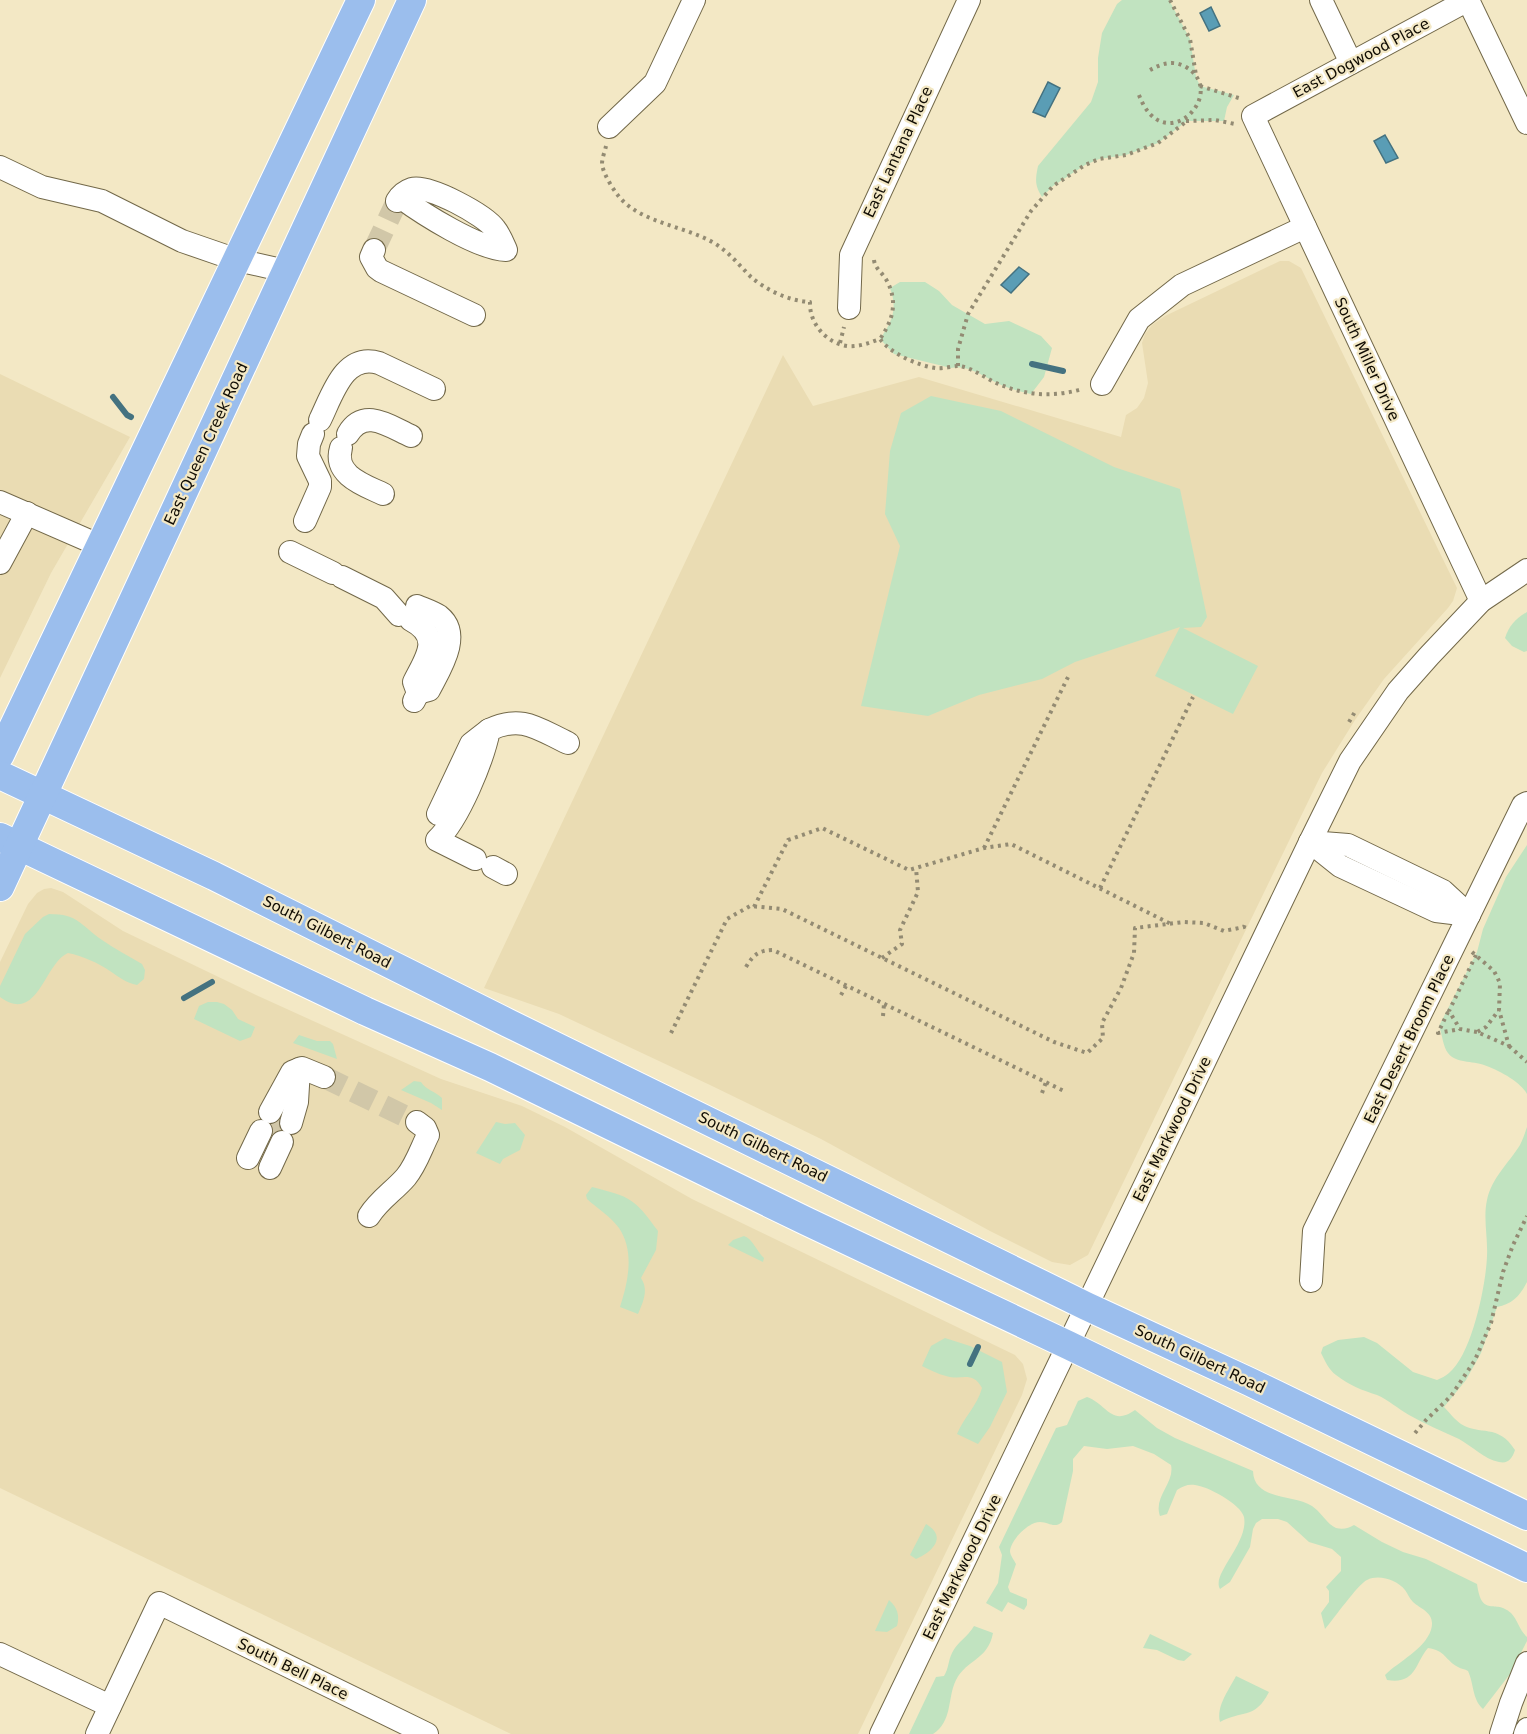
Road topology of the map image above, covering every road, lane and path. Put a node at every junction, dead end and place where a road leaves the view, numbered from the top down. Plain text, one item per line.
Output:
1 (361, 0) edge
2 (412, 0) edge
3 (694, 0) edge
4 (969, 0) edge
5 (1170, 0) edge
6 (1321, 0) edge
7 (1468, 0) edge
8 (1351, 63) junction
9 (1150, 70) dead end
10 (1196, 77) junction
11 (1200, 86) junction
12 (1139, 94) dead end
13 (1259, 118) junction
14 (1186, 121) junction
15 (1176, 122) junction
16 (1527, 123) edge
17 (609, 127) joint
18 (0, 167) edge
19 (399, 199) dead end
20 (1305, 226) junction
21 (374, 250) dead end
22 (506, 250) dead end
23 (874, 254) dead end
24 (237, 260) junction
25 (286, 271) junction
26 (849, 308) dead end
27 (474, 315) dead end
28 (880, 339) junction
29 (958, 366) junction
30 (1102, 384) joint
31 (434, 389) dead end
32 (411, 436) dead end
33 (383, 494) dead end
34 (0, 502) edge
35 (27, 513) junction
36 (305, 521) dead end
37 (101, 546) junction
38 (290, 552) dead end
39 (0, 563) edge
40 (1527, 570) edge
41 (1481, 601) junction
42 (1070, 673) dead end
43 (416, 697) dead end
44 (1193, 697) dead end
45 (1356, 710) dead end
46 (1344, 730) dead end
47 (568, 743) dead end
48 (0, 755) edge
49 (0, 775) edge
50 (43, 794) junction
51 (1527, 803) edge
52 (9, 841) edge
53 (1310, 842) junction
54 (984, 848) junction
55 (491, 867) dead end
56 (916, 868) junction
57 (0, 887) edge
58 (1100, 888) junction
59 (754, 906) junction
60 (1469, 915) junction
61 (1248, 919) dead end
62 (1171, 924) junction
63 (1455, 944) junction
64 (1476, 955) junction
65 (882, 958) junction
66 (746, 967) dead end
67 (846, 986) junction
68 (842, 995) dead end
69 (884, 1004) junction
70 (1499, 1010) junction
71 (1449, 1011) junction
72 (883, 1016) dead end
73 (1460, 1029) junction
74 (1477, 1032) junction
75 (671, 1033) dead end
76 (1509, 1046) junction
77 (1527, 1062) edge
78 (324, 1077) tunnel mouth
79 (1046, 1082) junction
80 (1064, 1091) dead end
81 (1042, 1093) dead end
82 (417, 1122) dead end
83 (259, 1163) dead end
84 (369, 1216) dead end
85 (1527, 1216) edge
86 (1311, 1281) dead end
87 (1086, 1306) junction
88 (1068, 1345) junction
89 (1415, 1433) dead end
90 (1527, 1516) edge
91 (1527, 1568) edge
92 (0, 1654) edge
93 (1527, 1663) edge
94 (110, 1706) junction
95 (394, 1727) edge
96 (1527, 1729) edge
97 (97, 1734) edge
98 (426, 1734) edge
99 (881, 1734) edge
100 (1501, 1734) edge
101 (1525, 1734) edge

1 - 24 main road
2 - 25 main road, East Queen Creek Road
3 - 17 street
4 - 26 street, East Lantana Place
5 - 10 path
6 - 8 street
7 - 8 street, East Dogwood Place
7 - 16 street
8 - 13 street, East Dogwood Place
9 - 10 path
10 - 11 path
11 - 13 path
11 - 15 path
12 - 15 path
13 - 14 path
13 - 20 street, South Miller Drive
14 - 15 path
14 - 29 path
17 - 28 path
18 - 24 street
19 - 22 street
20 - 30 street
20 - 41 street, South Miller Drive
21 - 27 street
23 - 28 path
24 - 25 street
24 - 37 main road
25 - 50 main road, East Queen Creek Road
28 - 29 path
29 - 30 path
31 - 36 street
32 - 33 street
34 - 35 street
35 - 37 street
35 - 39 street
37 - 48 main road
38 - 43 street
40 - 41 street, East Markwood Drive
41 - 53 street, East Markwood Drive
42 - 54 path
44 - 58 path
45 - 46 path
47 - 55 street
49 - 50 main road, South Gilbert Road
50 - 52 main road, East Queen Creek Road
50 - 87 main road, South Gilbert Road
51 - 60 street, East Desert Broom Place
52 - 57 main road, East Queen Creek Road
52 - 88 main road
53 - 60 street
53 - 87 street, East Markwood Drive
54 - 56 path
54 - 58 path
56 - 59 path
56 - 65 path
58 - 62 path
59 - 65 path
59 - 75 path
60 - 63 street, East Desert Broom Place
61 - 62 path
62 - 65 path
63 - 64 path
63 - 86 street, East Desert Broom Place
64 - 70 path
64 - 71 path
66 - 67 path
67 - 68 path
67 - 69 path
69 - 72 path
69 - 79 path
70 - 74 path
70 - 76 path
71 - 73 path
71 - 73 path
73 - 74 path
74 - 76 path
76 - 77 path
78 - 83 street
79 - 80 path
79 - 81 path
82 - 84 street
85 - 89 path
87 - 88 street, East Markwood Drive
87 - 90 main road, South Gilbert Road
88 - 91 main road
88 - 99 street, East Markwood Drive
92 - 94 street
93 - 100 street
94 - 95 street, South Bell Place
94 - 97 street
95 - 98 street, South Bell Place
96 - 101 street

